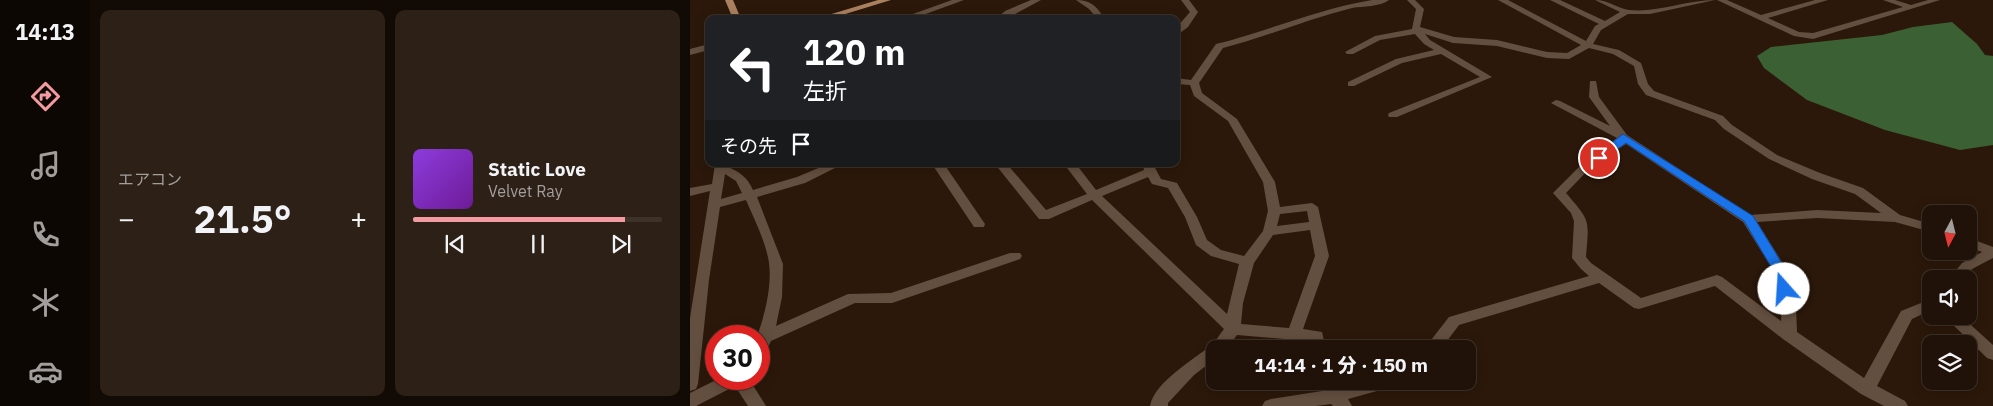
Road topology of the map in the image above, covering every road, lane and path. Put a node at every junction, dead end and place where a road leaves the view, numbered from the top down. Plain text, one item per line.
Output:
1 (729, 0) edge
2 (888, 0) edge
3 (960, 0) edge
4 (1037, 0) edge
5 (1080, 0) edge
6 (1185, 0) edge
7 (1385, 0) edge
8 (1411, 0) edge
9 (1502, 0) edge
10 (1554, 0) edge
11 (1599, 0) edge
12 (1662, 0) edge
13 (1711, 0) edge
14 (1721, 0) edge
15 (1824, 0) edge
16 (1887, 0) edge
17 (1936, 0) edge
18 (1679, 7) junction
19 (1910, 8) junction
20 (1626, 12) junction
21 (735, 15) edge
22 (834, 15) edge
23 (915, 15) edge
24 (1005, 15) edge
25 (1098, 15) edge
26 (1762, 17) junction
27 (1604, 24) junction
28 (1180, 29) edge
29 (1416, 30) junction
30 (1588, 44) junction
31 (705, 48) edge
32 (692, 51) edge
33 (1442, 51) junction
34 (1350, 52) dead end
35 (1180, 81) edge
36 (1194, 83) junction
37 (1593, 83) dead end
38 (1351, 84) dead end
39 (1556, 103) dead end
40 (1393, 115) dead end
41 (1623, 137) junction
42 (720, 167) edge
43 (722, 167) edge
44 (830, 167) edge
45 (940, 167) edge
46 (1003, 167) edge
47 (1072, 167) edge
48 (1149, 167) edge
49 (717, 186) junction
50 (690, 192) edge
51 (1094, 195) junction
52 (751, 196) junction
53 (714, 205) junction
54 (1274, 211) junction
55 (1894, 218) junction
56 (1748, 219) junction
57 (979, 224) dead end
58 (1316, 225) junction
59 (1922, 226) edge
60 (1269, 231) junction
61 (1978, 246) edge
62 (1993, 252) edge
63 (1015, 256) dead end
64 (1247, 262) junction
65 (1964, 270) edge
66 (1601, 277) junction
67 (696, 281) edge
68 (1922, 308) edge
69 (769, 325) edge
70 (1961, 325) edge
71 (1233, 329) junction
72 (1294, 334) junction
73 (770, 335) edge
74 (1789, 335) junction
75 (1224, 340) edge
76 (1317, 340) edge
77 (1439, 340) edge
78 (1993, 354) edge
79 (1206, 357) edge
80 (690, 384) edge
81 (1867, 389) junction
82 (710, 390) edge
83 (747, 390) edge
84 (1331, 390) edge
85 (1366, 390) edge
86 (690, 400) edge
87 (1339, 401) edge
88 (757, 406) edge
89 (1159, 406) edge
90 (1271, 406) edge
91 (1899, 406) edge

1 - 21 main road
2 - 22 main road
3 - 23 street
4 - 24 street
5 - 25 street
6 - 28 street
7 - 36 street
8 - 29 street
9 - 30 street
10 - 27 street
11 - 20 street
12 - 18 street
13 - 18 street
14 - 26 street
15 - 26 street
16 - 19 street
17 - 19 street
18 - 20 street
19 - 26 street
20 - 27 street
27 - 30 street
29 - 30 street
29 - 33 street
29 - 34 street
30 - 55 street
31 - 32 street
33 - 38 street
33 - 40 street
35 - 36 street
36 - 54 street
37 - 41 street
39 - 41 street
41 - 56 street
41 - 66 street
42 - 49 street
43 - 52 street
44 - 52 street
45 - 57 street
46 - 51 street
47 - 51 street
48 - 51 street
48 - 64 street
49 - 50 street
49 - 53 street
51 - 71 street
52 - 53 street
52 - 69 street
53 - 67 street
54 - 58 street
54 - 60 street
55 - 56 street
55 - 59 street
56 - 74 street
58 - 60 street
58 - 72 street
60 - 64 street
61 - 62 street
62 - 65 street
63 - 73 street
64 - 71 street
66 - 74 street
66 - 77 street
67 - 80 street
68 - 81 street
70 - 78 street
71 - 72 street
71 - 75 street
72 - 76 street
74 - 81 street
79 - 89 street
81 - 91 street
82 - 86 street
83 - 88 street
84 - 87 street
85 - 87 street
87 - 90 street

